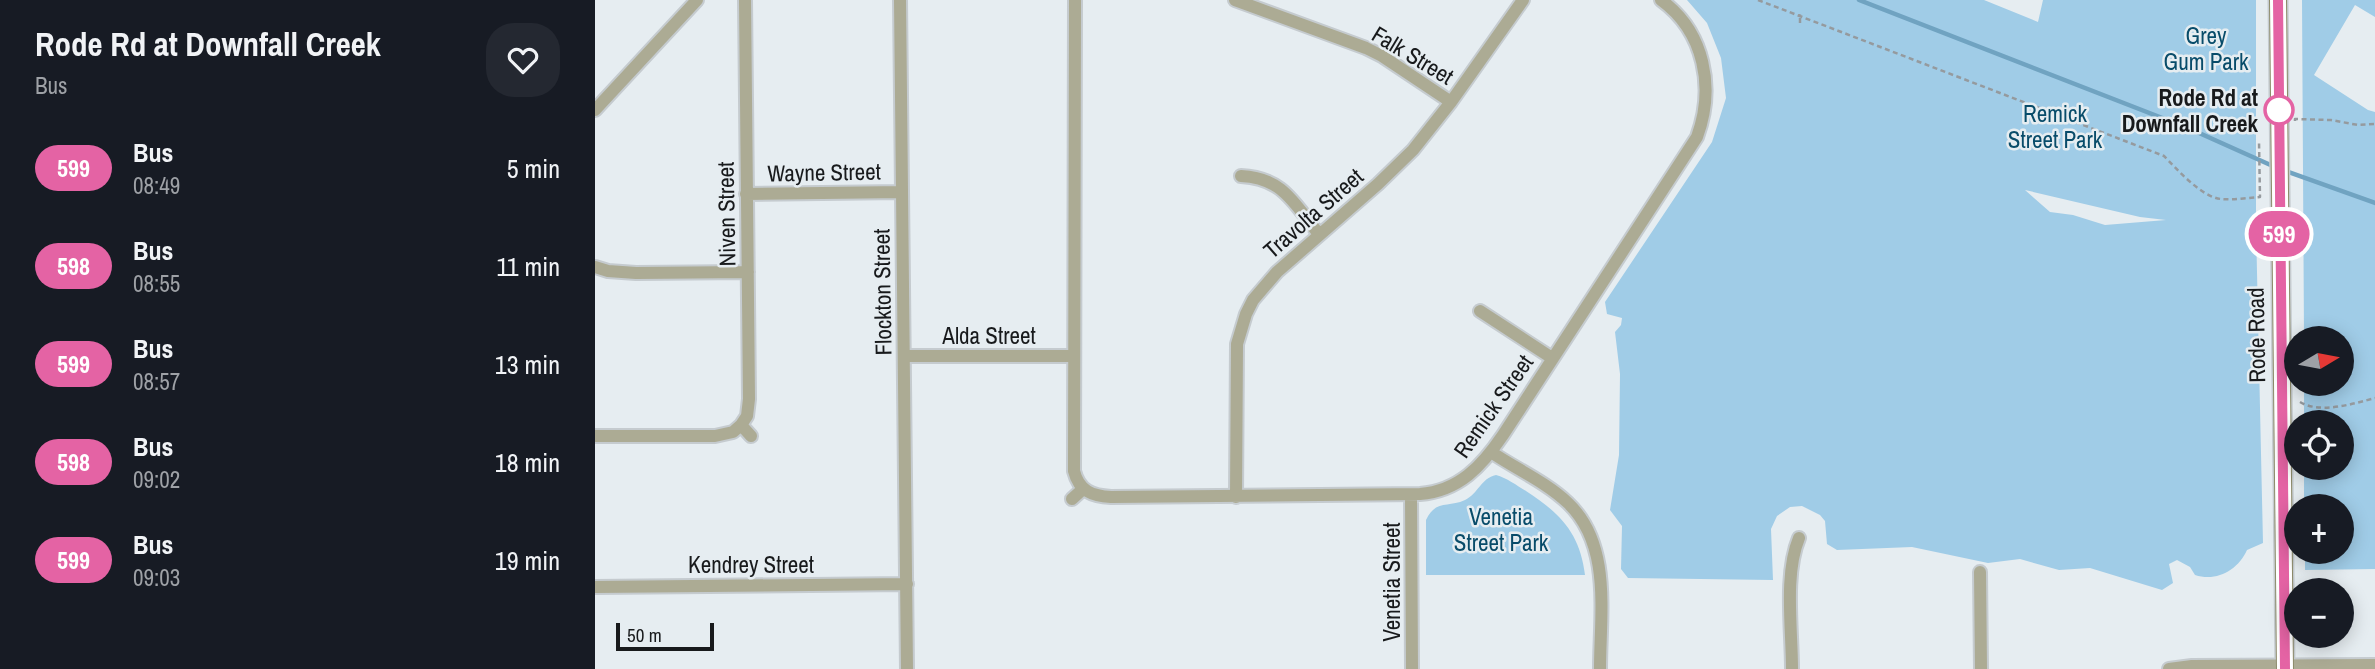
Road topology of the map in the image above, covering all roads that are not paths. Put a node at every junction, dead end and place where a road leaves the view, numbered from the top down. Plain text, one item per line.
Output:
1 (697, 0) edge
2 (745, 0) edge
3 (900, 0) edge
4 (1075, 0) edge
5 (1235, 0) edge
6 (1524, 0) edge
7 (1661, 0) edge
8 (2278, 0) edge
9 (1451, 102) junction
10 (595, 110) edge
11 (1241, 176) dead end
12 (902, 192) junction
13 (746, 194) junction
14 (1319, 234) junction
15 (595, 267) edge
16 (748, 272) junction
17 (1479, 311) dead end
18 (904, 356) junction
19 (1074, 356) junction
20 (1552, 358) junction
21 (741, 425) junction
22 (595, 436) edge
23 (751, 436) dead end
24 (1491, 452) junction
25 (1083, 489) junction
26 (1411, 495) junction
27 (1236, 497) junction
28 (1072, 499) dead end
29 (1799, 538) dead end
30 (1980, 572) dead end
31 (907, 584) junction
32 (595, 587) edge
33 (2375, 665) edge
34 (2285, 667) edge
35 (907, 669) edge
36 (1412, 669) edge
37 (1600, 669) edge
38 (1792, 669) edge
39 (1981, 669) edge
40 (2169, 669) edge

1 - 10 street
2 - 13 street, Niven Street
3 - 12 street, Flockton Street
4 - 19 street
5 - 9 street, Falk Street
6 - 9 street, Travolta Street
7 - 20 street, Remick Street
8 - 34 main road, Rode Road
9 - 14 street, Travolta Street
11 - 14 street
12 - 13 street, Wayne Street
12 - 18 street, Flockton Street
13 - 16 street, Niven Street
14 - 27 street, Travolta Street
15 - 16 street
16 - 21 street, Niven Street
17 - 20 street
18 - 19 street, Alda Street
18 - 31 street, Flockton Street
19 - 25 street
20 - 24 street, Remick Street
21 - 22 street
21 - 23 street
24 - 26 street, Remick Street
24 - 37 street
25 - 27 street, Remick Street
25 - 28 street
26 - 27 street, Remick Street
26 - 36 street, Venetia Street
29 - 38 street
30 - 39 street
31 - 32 street, Kendrey Street
31 - 35 street, Flockton Street
33 - 34 street
34 - 40 street

